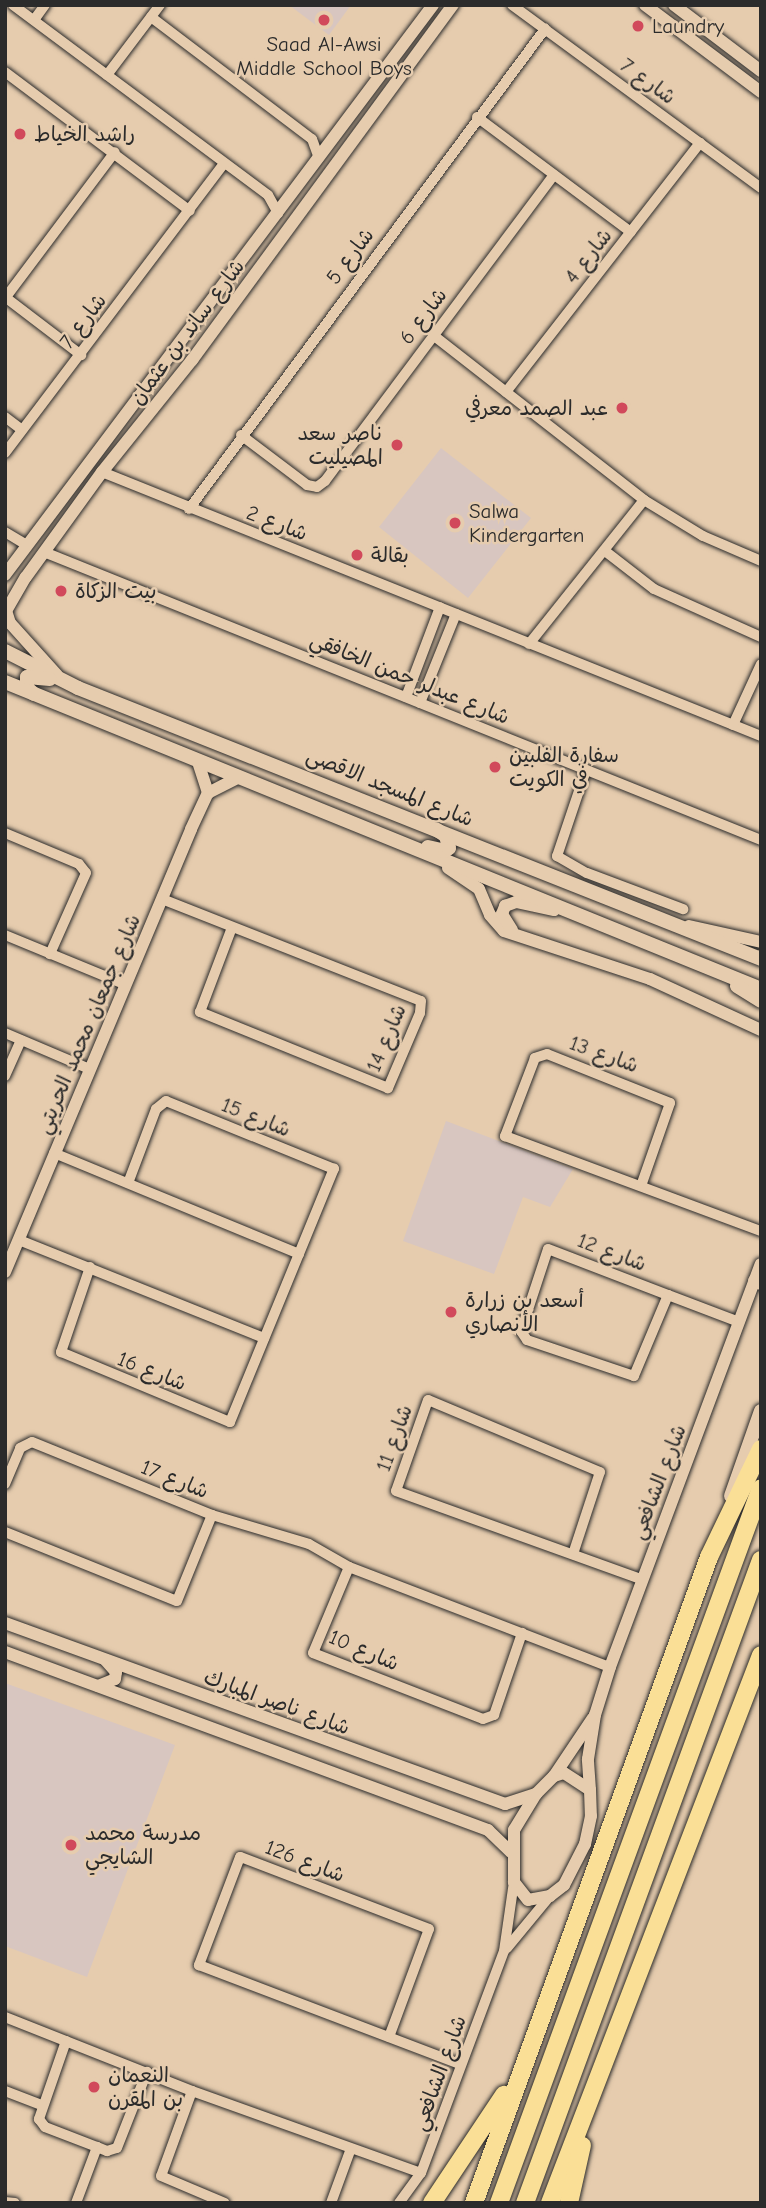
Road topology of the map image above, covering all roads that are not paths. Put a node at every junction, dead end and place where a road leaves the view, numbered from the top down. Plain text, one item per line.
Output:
1 (13, 5) edge
2 (45, 5) edge
3 (160, 5) edge
4 (433, 5) edge
5 (453, 5) edge
6 (512, 5) edge
7 (645, 5) edge
8 (651, 5) edge
9 (657, 5) edge
10 (674, 5) edge
11 (151, 18) junction
12 (34, 20) junction
13 (545, 29) junction
14 (761, 71) edge
15 (5, 72) edge
16 (107, 75) junction
17 (761, 92) edge
18 (477, 117) junction
19 (312, 139) junction
20 (334, 139) junction
21 (700, 142) junction
22 (115, 152) junction
23 (319, 158) junction
24 (224, 163) junction
25 (554, 175) junction
26 (761, 188) edge
27 (268, 195) junction
28 (290, 197) junction
29 (190, 211) junction
30 (278, 213) junction
31 (631, 232) junction
32 (5, 297) edge
33 (199, 318) junction
34 (214, 330) junction
35 (433, 335) junction
36 (179, 348) junction
37 (81, 355) junction
38 (192, 360) junction
39 (506, 392) junction
40 (5, 417) edge
41 (22, 430) junction
42 (241, 435) junction
43 (5, 453) edge
44 (102, 472) junction
45 (643, 500) junction
46 (189, 509) junction
47 (5, 532) edge
48 (27, 545) junction
49 (605, 551) junction
50 (44, 552) junction
51 (761, 561) edge
52 (5, 575) edge
53 (440, 607) junction
54 (6, 611) edge
55 (456, 614) junction
56 (761, 637) edge
57 (528, 644) junction
58 (5, 651) edge
59 (761, 664) edge
60 (62, 680) junction
61 (5, 682) edge
62 (78, 688) junction
63 (34, 694) junction
64 (405, 697) junction
65 (420, 703) junction
66 (733, 725) junction
67 (761, 737) edge
68 (198, 762) junction
69 (586, 770) junction
70 (236, 779) junction
71 (208, 793) junction
72 (346, 822) junction
73 (433, 827) junction
74 (5, 833) edge
75 (761, 840) edge
76 (411, 848) junction
77 (587, 881) junction
78 (162, 899) junction
79 (683, 909) dead end
80 (563, 912) junction
81 (678, 924) junction
82 (231, 930) junction
83 (518, 934) junction
84 (5, 935) edge
85 (761, 942) edge
86 (50, 954) junction
87 (761, 959) edge
88 (703, 965) junction
89 (124, 984) junction
90 (761, 989) edge
91 (761, 1002) edge
92 (761, 1030) edge
93 (5, 1033) edge
94 (21, 1040) junction
95 (87, 1068) junction
96 (5, 1076) edge
97 (54, 1153) junction
98 (128, 1183) junction
99 (641, 1186) junction
100 (761, 1231) edge
101 (19, 1240) junction
102 (299, 1254) junction
103 (761, 1264) edge
104 (90, 1267) junction
105 (5, 1272) edge
106 (758, 1282) edge
107 (668, 1295) junction
108 (279, 1302) joint
109 (739, 1322) junction
110 (264, 1338) junction
111 (761, 1411) edge
112 (761, 1449) edge
113 (5, 1484) edge
114 (761, 1488) edge
115 (212, 1515) junction
116 (5, 1532) edge
117 (573, 1554) junction
118 (709, 1557) junction
119 (761, 1560) edge
120 (349, 1567) junction
121 (641, 1579) junction
122 (5, 1623) edge
123 (522, 1633) junction
124 (5, 1652) edge
125 (761, 1655) edge
126 (106, 1661) junction
127 (610, 1667) junction
128 (98, 1686) junction
129 (595, 1715) junction
130 (554, 1776) junction
131 (590, 1790) junction
132 (536, 1794) junction
133 (511, 1852) junction
134 (514, 1882) junction
135 (550, 1896) junction
136 (504, 1951) junction
137 (5, 2017) edge
138 (389, 2037) junction
139 (66, 2041) junction
140 (460, 2064) junction
141 (519, 2071) junction
142 (147, 2072) junction
143 (596, 2085) junction
144 (5, 2091) edge
145 (192, 2091) junction
146 (41, 2105) junction
147 (97, 2147) junction
148 (350, 2151) junction
149 (421, 2173) junction
150 (5, 2202) edge
151 (15, 2203) edge
152 (76, 2203) edge
153 (225, 2203) edge
154 (331, 2203) edge
155 (399, 2203) edge
156 (432, 2203) edge
157 (474, 2203) edge
158 (499, 2203) edge
159 (525, 2203) edge
160 (550, 2203) edge
161 (569, 2203) edge

1 - 12 street
2 - 12 street
3 - 11 street
4 - 20 street, شارع ساند بن عثمان
5 - 34 street, شارع ساند بن عثمان
6 - 13 street, شارع 7
7 - 17 street
8 - 9 street
10 - 14 street
11 - 16 street
11 - 19 street
12 - 16 street
13 - 18 street, شارع 5
13 - 21 street, شارع 7
15 - 22 street
16 - 24 street
18 - 25 street
18 - 42 street, شارع 5
19 - 20 street
19 - 23 street
20 - 23 street, شارع ساند بن عثمان
21 - 26 street, شارع 7
21 - 31 street, شارع 4
22 - 29 street
22 - 32 street
23 - 28 street, شارع ساند بن عثمان
24 - 27 street
24 - 29 street, شارع 7
25 - 31 street
25 - 35 street, شارع 6
27 - 28 street
27 - 30 street
28 - 30 street, شارع ساند بن عثمان
29 - 37 street, شارع 7
30 - 33 street, شارع ساند بن عثمان
31 - 39 street, شارع 4
32 - 37 street
33 - 34 street
33 - 36 street, شارع ساند بن عثمان
34 - 38 street, شارع ساند بن عثمان
35 - 39 street
35 - 42 street, شارع 6
36 - 38 street
36 - 48 street, شارع ساند بن عثمان
37 - 41 street, شارع 7
38 - 44 street, شارع ساند بن عثمان
39 - 45 street
40 - 41 street
41 - 43 street, شارع 7
42 - 46 street, شارع 5
44 - 46 street, شارع 2
44 - 50 street, شارع ساند بن عثمان
45 - 49 street
45 - 51 street
46 - 53 street, شارع 2
47 - 48 street
48 - 52 street, شارع ساند بن عثمان
49 - 56 street
49 - 57 street
50 - 54 street, شارع ساند بن عثمان
50 - 64 street, شارع عبدلر حمن الخافقي
53 - 55 street, شارع 2
53 - 64 street
54 - 60 street, شارع ساند بن عثمان
55 - 57 street, شارع 2
55 - 65 street
57 - 66 street, شارع 2
58 - 60 main road, شارع المسجد الاقصى
59 - 66 street
60 - 62 main road, شارع المسجد الاقصى
61 - 63 main road
62 - 63 main road
62 - 73 main road, شارع المسجد الاقصى
63 - 68 main road
64 - 65 street, شارع عبدلر حمن الخافقي
65 - 69 street, شارع عبدلر حمن الخافقي
66 - 67 street, شارع 2
68 - 70 main road
68 - 71 street
69 - 75 street, شارع عبدلر حمن الخافقي
69 - 77 street
70 - 71 street
70 - 72 main road
71 - 78 street, شارع جمعان محمد الحريتي
72 - 73 main road
72 - 76 main road
73 - 77 main road, شارع المسجد الاقصى
74 - 86 street
76 - 80 main road
76 - 83 street
77 - 79 street
77 - 81 main road, شارع المسجد الاقصى
78 - 82 street, شارع 14
78 - 89 street, شارع جمعان محمد الحريتي
80 - 83 street
80 - 88 main road
81 - 85 street
81 - 87 main road, شارع المسجد الاقصى
82 - 82 street, شارع 14
83 - 92 street
84 - 86 street
86 - 89 street
88 - 90 main road
88 - 91 main road
89 - 95 street, شارع جمعان محمد الحريتي
93 - 94 street
94 - 95 street
94 - 96 street
95 - 97 street, شارع جمعان محمد الحريتي
97 - 98 street
97 - 101 street, شارع جمعان محمد الحريتي
98 - 102 street
98 - 102 street, شارع 15
99 - 99 street, شارع 13
99 - 100 street, شارع 13
101 - 104 street
101 - 105 street, شارع جمعان محمد الحريتي
102 - 108 street, شارع 15
103 - 106 street, شارع الشافعي
104 - 110 street
104 - 110 street, شارع 16
106 - 109 street, شارع الشافعي
107 - 107 street, شارع 12
107 - 109 street, شارع 12
108 - 110 street, شارع 16
109 - 121 street, شارع الشافعي
111 - 118 main road
112 - 118 highway
113 - 115 street, شارع 17
114 - 158 highway
115 - 116 street, شارع 17
115 - 120 street
117 - 117 street, شارع 11
117 - 121 street, شارع 11
118 - 141 highway
119 - 159 highway
120 - 123 street
120 - 123 street, شارع 10
121 - 127 street, شارع الشافعي
122 - 126 street, شارع ناصر المبارك
123 - 127 street
124 - 128 street
125 - 143 highway
126 - 128 street
126 - 132 street, شارع ناصر المبارك
127 - 129 street, شارع الشافعي
128 - 133 street
129 - 130 street, شارع الشافعي
129 - 131 street, شارع الشافعي
130 - 131 street
130 - 132 street, شارع الشافعي
131 - 135 street, شارع الشافعي
132 - 133 street, شارع الشافعي
133 - 134 street
134 - 135 street
134 - 136 street, شارع الشافعي
135 - 136 street, شارع الشافعي
136 - 140 street, شارع الشافعي
137 - 139 street
138 - 138 street, شارع 126
138 - 140 street, شارع 126
139 - 142 street
139 - 146 street
140 - 149 street, شارع الشافعي
141 - 156 highway
141 - 157 highway
142 - 145 street
142 - 147 street
143 - 160 highway
143 - 161 highway
144 - 146 street
145 - 148 street
145 - 153 street
146 - 147 street
147 - 152 street
148 - 149 street
148 - 154 street
149 - 155 street, شارع الشافعي
150 - 151 street

